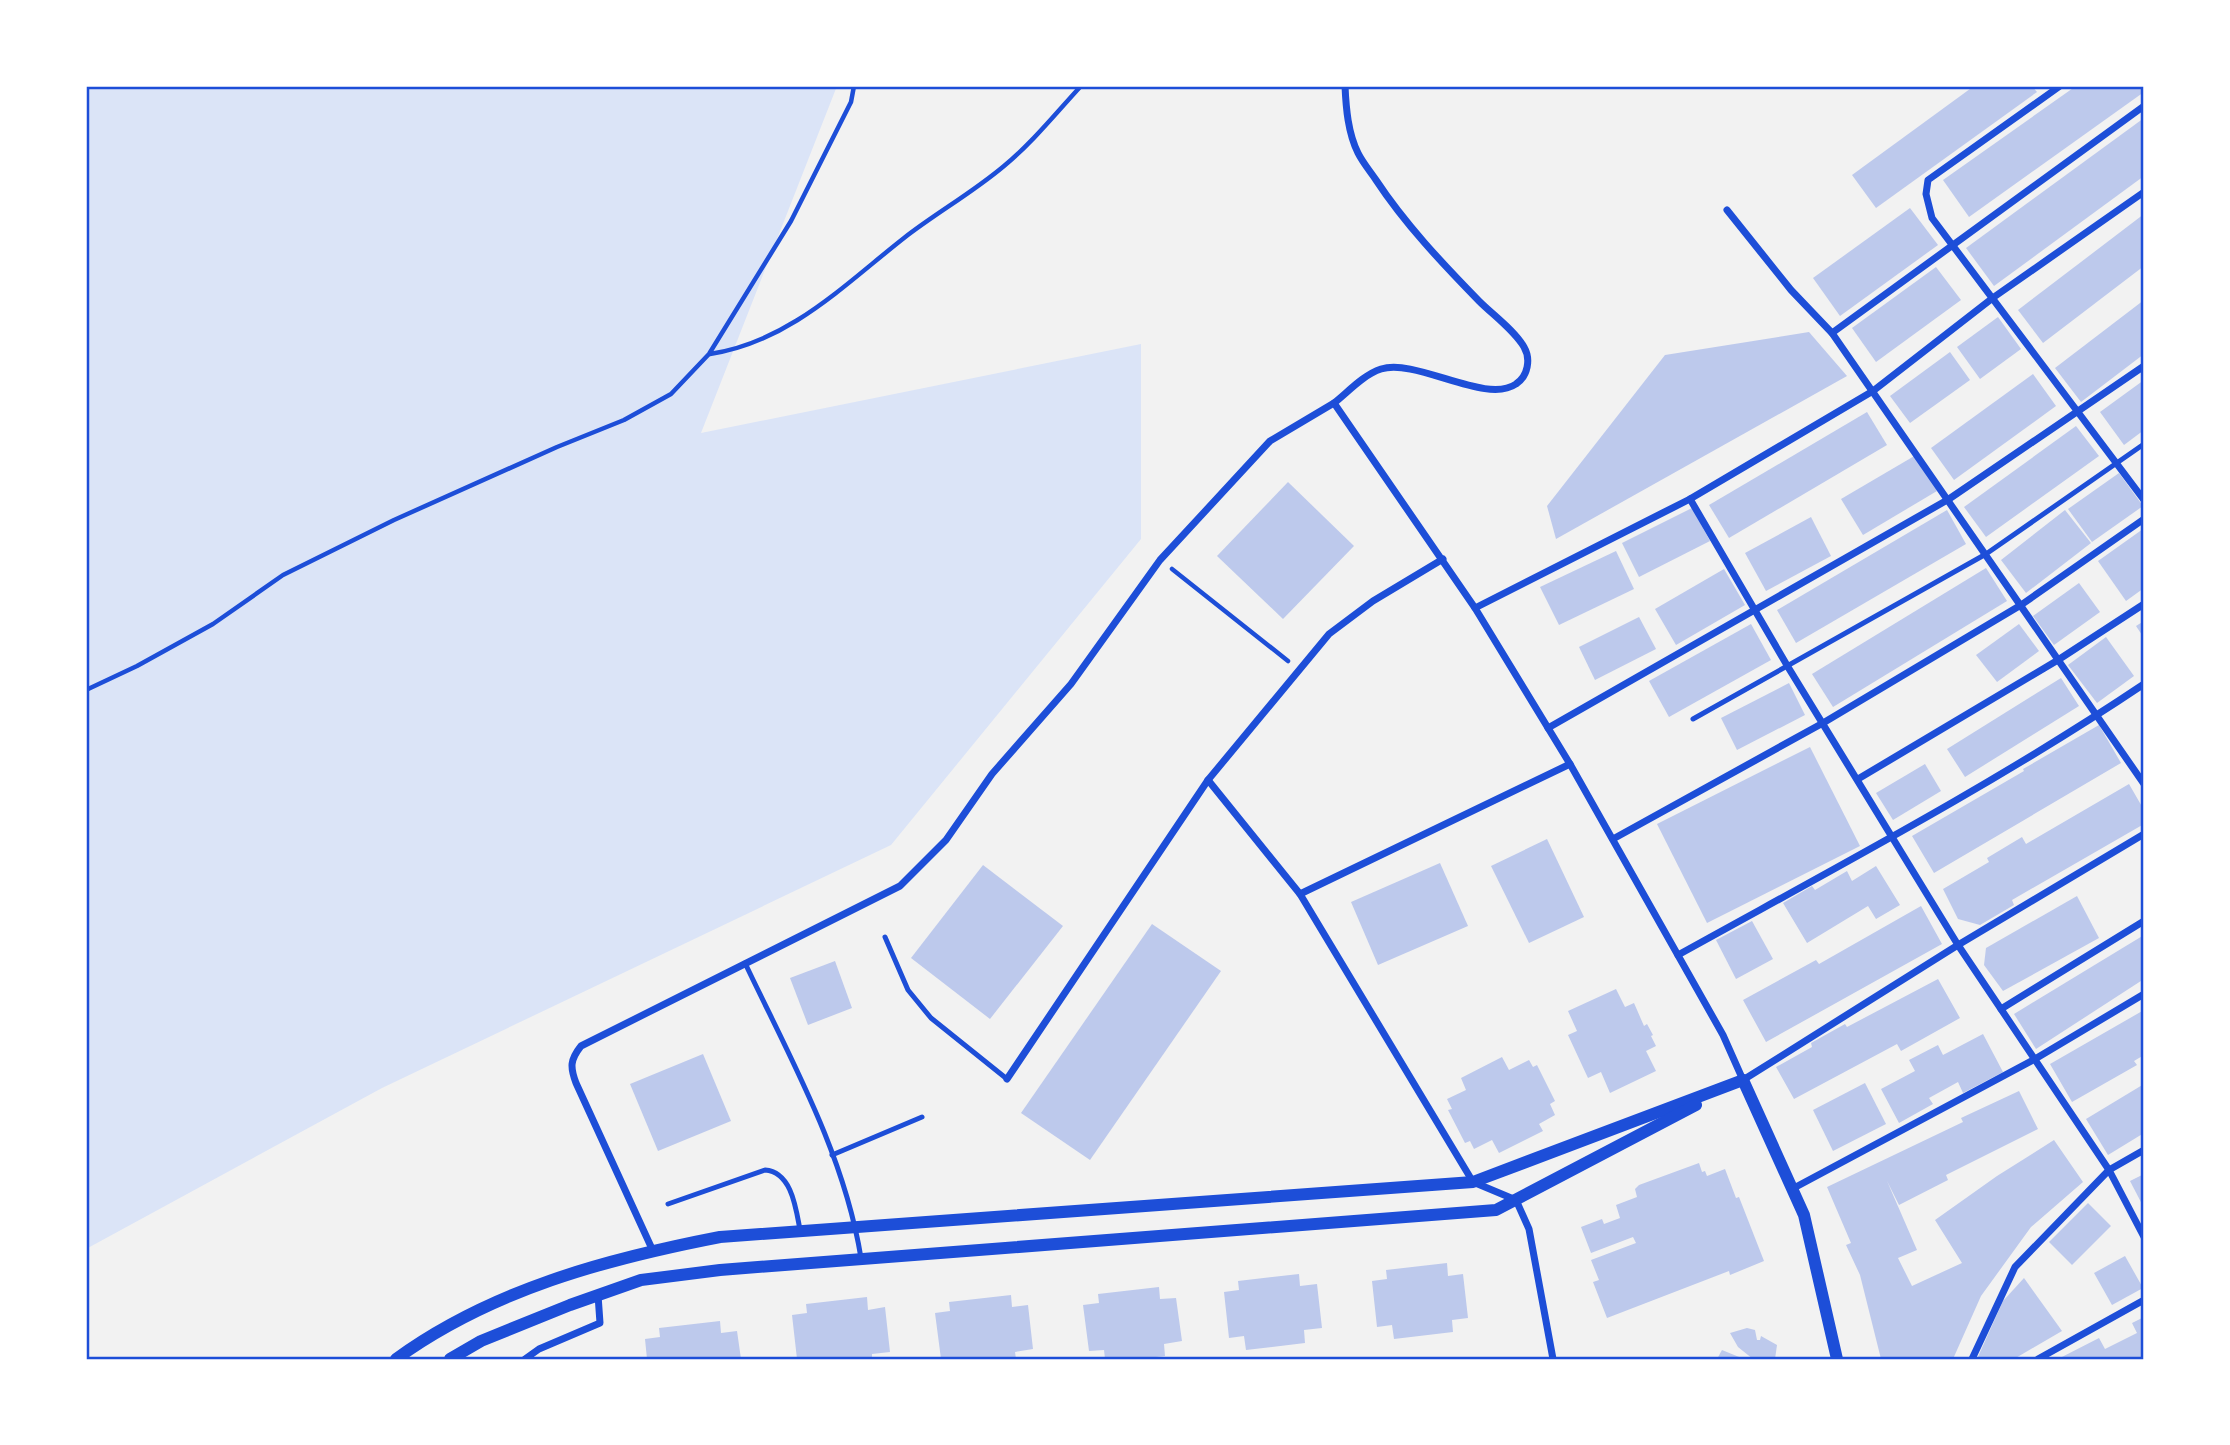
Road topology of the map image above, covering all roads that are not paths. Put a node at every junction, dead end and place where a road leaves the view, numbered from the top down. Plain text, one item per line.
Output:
1 (1345, 86) edge
2 (2060, 86) edge
3 (2144, 106) edge
4 (2144, 192) edge
5 (1727, 210) dead end
6 (1953, 244) junction
7 (1994, 297) junction
8 (1832, 333) junction
9 (2144, 366) edge
10 (1872, 391) junction
11 (1334, 403) junction
12 (2077, 411) junction
13 (2144, 444) edge
14 (2117, 464) junction
15 (1690, 499) junction
16 (1949, 499) junction
17 (2144, 500) edge
18 (2144, 519) edge
19 (1986, 554) junction
20 (1443, 559) junction
21 (2144, 604) edge
22 (2021, 605) junction
23 (1475, 608) junction
24 (1755, 610) junction
25 (2059, 660) junction
26 (1788, 667) junction
27 (2144, 684) edge
28 (2097, 716) junction
29 (1693, 719) dead end
30 (1823, 723) junction
31 (1548, 728) junction
32 (1570, 764) junction
33 (1858, 779) junction
34 (1208, 780) junction
35 (2144, 784) edge
36 (2144, 834) edge
37 (1893, 835) junction
38 (1613, 839) junction
39 (1300, 894) junction
40 (2144, 921) edge
41 (885, 937) dead end
42 (1958, 945) junction
43 (1678, 955) junction
44 (745, 963) junction
45 (2144, 994) edge
46 (2001, 1009) junction
47 (2035, 1059) junction
48 (1007, 1079) joint
49 (1743, 1080) junction
50 (922, 1117) dead end
51 (2144, 1150) edge
52 (832, 1155) junction
53 (2109, 1170) junction
54 (1473, 1182) junction
55 (1792, 1189) junction
56 (1516, 1200) junction
57 (668, 1204) dead end
58 (856, 1227) junction
59 (800, 1231) junction
60 (2144, 1237) edge
61 (653, 1251) junction
62 (861, 1259) junction
63 (598, 1295) junction
64 (2144, 1300) edge
65 (396, 1359) edge
66 (450, 1359) edge
67 (525, 1359) edge
68 (1553, 1359) edge
69 (1837, 1359) edge
70 (1972, 1359) edge
71 (2038, 1359) edge

1 - 11 street
2 - 6 street
3 - 6 street
4 - 7 street
5 - 8 street
6 - 7 street
6 - 8 street
7 - 10 street
7 - 12 street
8 - 10 street
9 - 12 street
10 - 15 street
10 - 16 street
11 - 20 street
11 - 44 street
12 - 14 street
12 - 16 street
13 - 14 lane
14 - 17 street
14 - 19 lane
15 - 23 street
15 - 24 street
16 - 19 street
16 - 24 street
18 - 22 street
19 - 22 street
19 - 26 lane
20 - 23 street
20 - 34 street
21 - 25 street
22 - 25 street
22 - 30 street
23 - 31 street
24 - 26 street
24 - 31 street
25 - 28 street
25 - 33 street
26 - 29 lane
26 - 30 street
27 - 28 street
28 - 35 street
28 - 37 street
30 - 33 street
30 - 38 street
31 - 32 street
32 - 38 street
32 - 39 street
33 - 37 street
34 - 39 street
34 - 48 street
36 - 42 street
37 - 42 street
37 - 43 street
38 - 43 street
39 - 54 street
40 - 46 street
41 - 48 lane
42 - 46 street
42 - 49 street
43 - 49 street
44 - 52 lane
44 - 61 street
45 - 47 street
46 - 47 street
47 - 53 street
47 - 55 street
49 - 54 street
49 - 55 street
49 - 56 street
50 - 52 lane
51 - 53 street
52 - 58 lane
53 - 60 street
53 - 70 street
54 - 56 street
54 - 58 street
55 - 69 street
56 - 62 street
56 - 68 street
57 - 59 lane
58 - 59 street
58 - 62 lane
59 - 61 street
61 - 65 street
62 - 63 street
63 - 66 street
63 - 67 street
64 - 71 street

